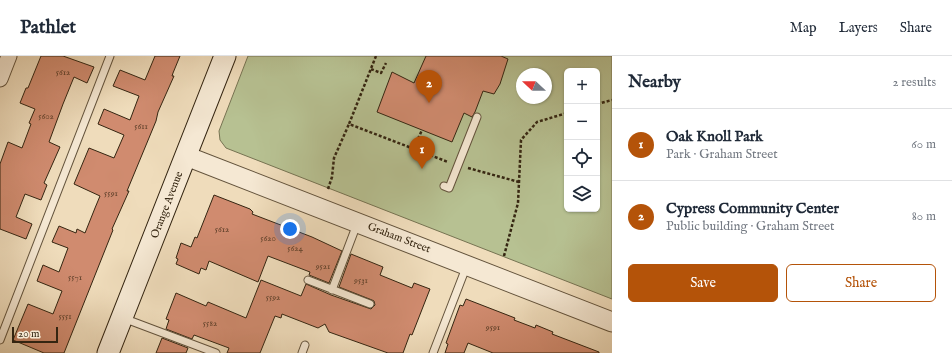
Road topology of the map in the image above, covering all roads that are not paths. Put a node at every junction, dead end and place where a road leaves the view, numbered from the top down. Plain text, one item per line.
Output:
1 (9, 56) edge
2 (110, 56) edge
3 (225, 56) edge
4 (0, 79) edge
5 (477, 117) dead end
6 (186, 156) junction
7 (444, 186) dead end
8 (358, 222) junction
9 (467, 265) junction
10 (308, 280) dead end
11 (332, 290) junction
12 (370, 304) dead end
13 (123, 318) junction
14 (612, 322) edge
15 (0, 340) edge
16 (305, 345) dead end
17 (108, 353) edge
18 (216, 353) edge
19 (302, 353) edge
20 (433, 353) edge

1 - 4 street
2 - 15 lane
3 - 6 main road, Orange Avenue
5 - 7 lane
6 - 8 street, Graham Street
6 - 13 main road, Orange Avenue
8 - 9 street, Graham Street
8 - 11 lane
9 - 14 street, Graham Street
9 - 20 lane
10 - 11 lane
11 - 12 lane
13 - 17 main road, Orange Avenue
13 - 18 lane
16 - 19 lane

